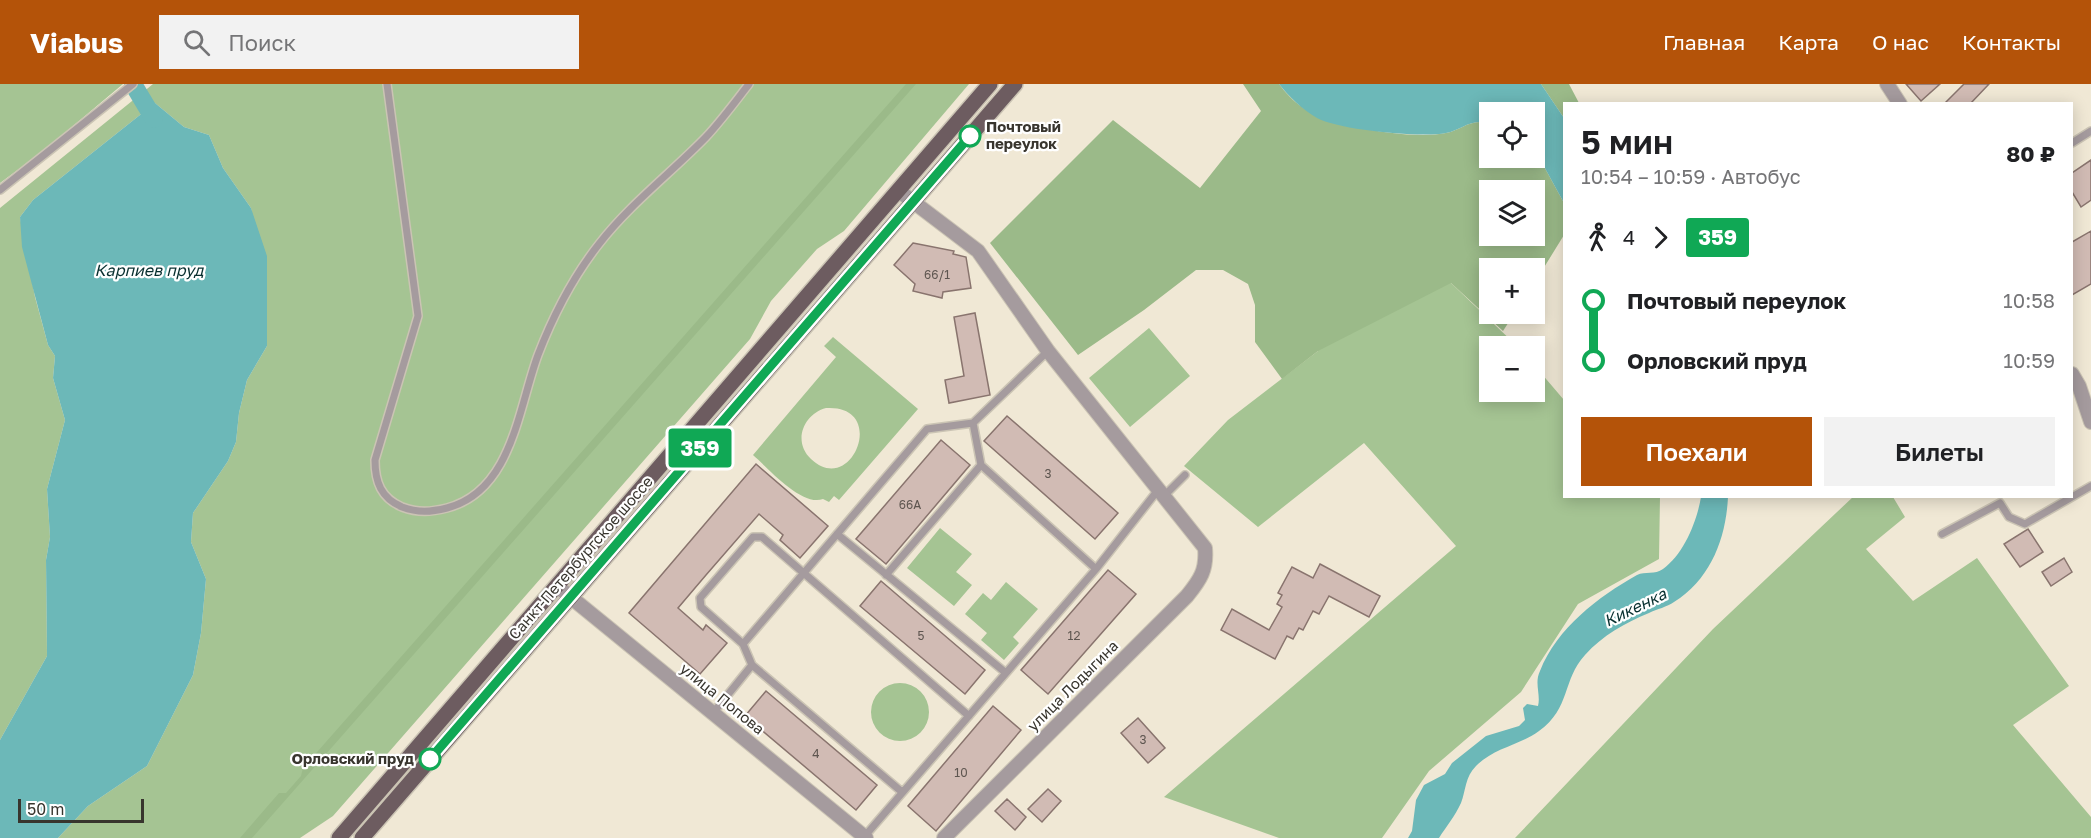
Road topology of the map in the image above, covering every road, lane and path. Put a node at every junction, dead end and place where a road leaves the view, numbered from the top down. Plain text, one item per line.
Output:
1 (133, 84) edge
2 (387, 84) edge
3 (749, 84) edge
4 (990, 84) edge
5 (1015, 84) edge
6 (1887, 84) edge
7 (1899, 102) edge
8 (2091, 131) edge
9 (2073, 142) edge
10 (0, 190) edge
11 (899, 191) junction
12 (913, 202) junction
13 (1047, 351) junction
14 (2073, 376) edge
15 (2091, 422) edge
16 (973, 423) junction
17 (981, 465) junction
18 (1185, 475) dead end
19 (2091, 486) edge
20 (1161, 493) junction
21 (2073, 496) edge
22 (2070, 498) edge
23 (837, 534) junction
24 (1942, 534) dead end
25 (1096, 569) junction
26 (803, 573) junction
27 (886, 575) junction
28 (557, 586) junction
29 (571, 598) junction
30 (743, 644) junction
31 (752, 665) junction
32 (1006, 673) junction
33 (713, 713) junction
34 (969, 716) junction
35 (902, 792) junction
36 (352, 823) junction
37 (364, 837) edge
38 (339, 838) edge
39 (865, 838) edge
40 (944, 838) edge

1 - 10 lane
2 - 3 lane
4 - 11 main road, Санкт-Петербургское шоссе
5 - 12 main road, Санкт-Петербургское шоссе
6 - 7 street
8 - 9 lane
11 - 12 street
11 - 28 main road, Санкт-Петербургское шоссе
12 - 13 street
12 - 29 main road, Санкт-Петербургское шоссе
13 - 16 lane
13 - 20 street
14 - 15 street
16 - 17 lane
16 - 23 lane
17 - 25 lane
17 - 27 lane
18 - 20 lane
19 - 21 lane
20 - 25 lane
20 - 40 street, улица Лодыгина
22 - 24 lane
23 - 26 lane
23 - 27 lane
25 - 32 lane
26 - 30 lane
26 - 30 lane
26 - 34 lane
27 - 32 lane
28 - 29 street, улица Попова
28 - 36 main road, Санкт-Петербургское шоссе
29 - 33 street, улица Попова
29 - 37 main road, Санкт-Петербургское шоссе
30 - 31 lane
31 - 33 lane
31 - 35 lane
32 - 34 lane
33 - 39 street, улица Попова
34 - 35 lane
35 - 39 lane
36 - 37 street
36 - 38 main road, Санкт-Петербургское шоссе

